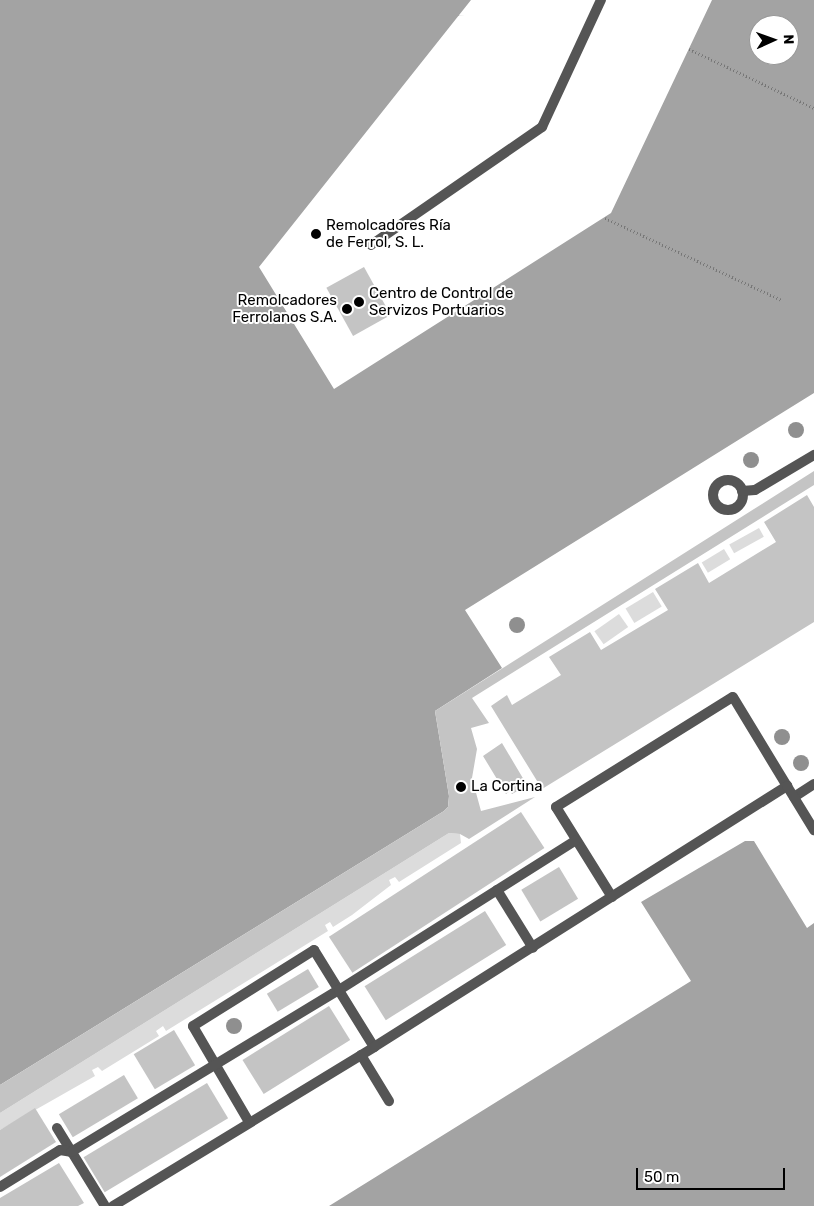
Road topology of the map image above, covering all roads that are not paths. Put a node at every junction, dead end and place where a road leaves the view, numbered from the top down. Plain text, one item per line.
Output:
1 (601, 0) edge
2 (371, 245) dead end
3 (814, 455) edge
4 (742, 491) dead end
5 (814, 784) edge
6 (787, 786) junction
7 (794, 797) junction
8 (814, 830) edge
9 (576, 840) junction
10 (496, 890) junction
11 (612, 897) junction
12 (532, 948) junction
13 (339, 990) junction
14 (374, 1047) junction
15 (361, 1055) junction
16 (216, 1064) junction
17 (389, 1101) dead end
18 (250, 1122) junction
19 (57, 1128) dead end
20 (71, 1152) junction
21 (0, 1187) edge
22 (106, 1206) edge
23 (113, 1206) edge

1 - 2 lane
3 - 4 lane
5 - 7 lane
6 - 7 lane
6 - 9 lane
6 - 11 lane
7 - 8 lane
9 - 10 lane
9 - 11 lane
10 - 12 lane
10 - 13 lane
11 - 12 lane
12 - 14 lane
13 - 14 lane
13 - 16 lane
13 - 16 lane
14 - 15 lane
15 - 17 lane
15 - 18 lane
16 - 18 lane
16 - 20 lane
18 - 23 lane
19 - 20 lane
20 - 21 lane
20 - 22 lane

